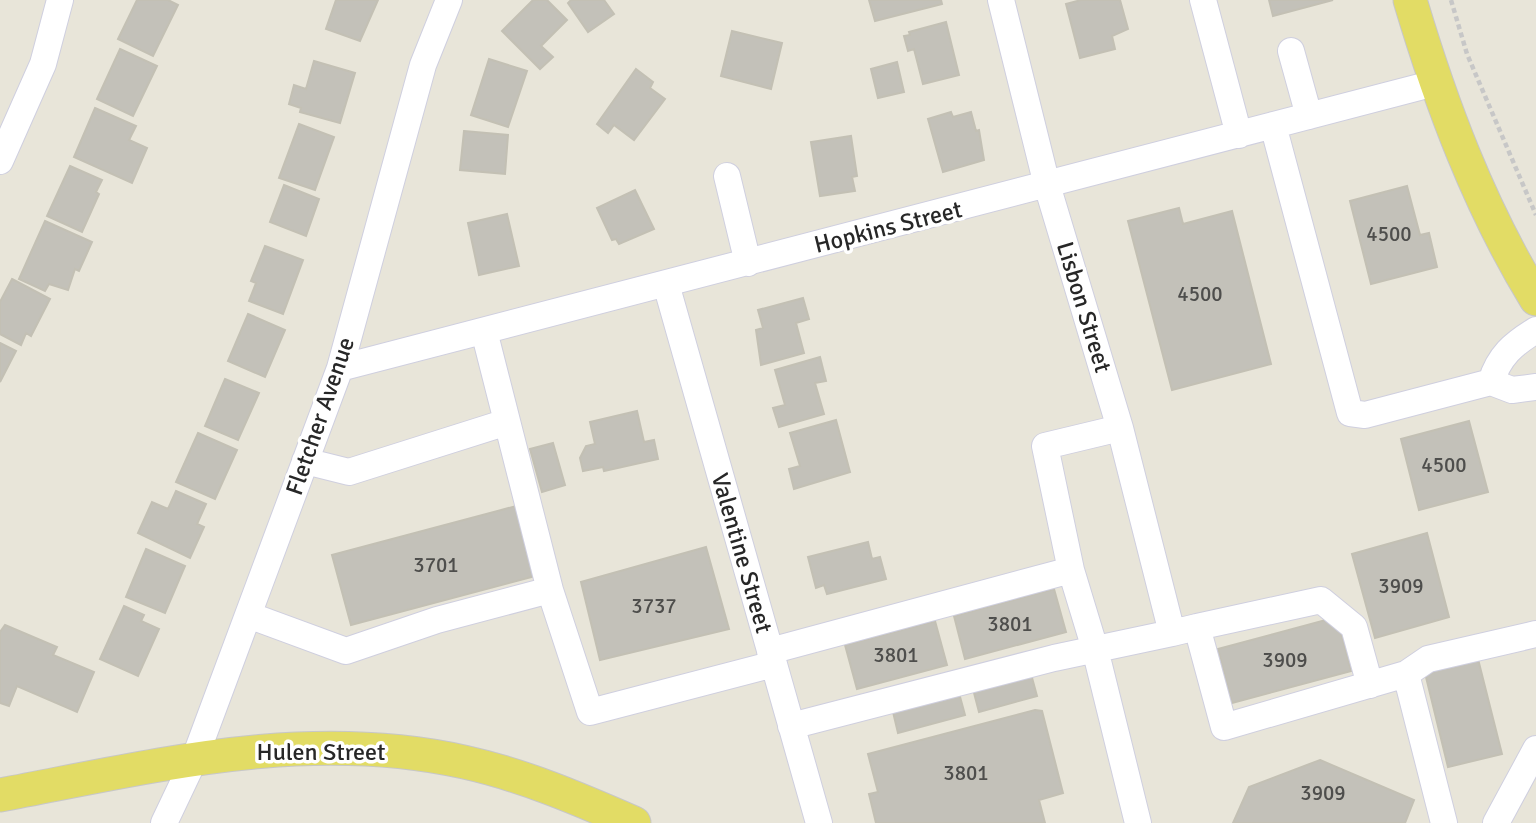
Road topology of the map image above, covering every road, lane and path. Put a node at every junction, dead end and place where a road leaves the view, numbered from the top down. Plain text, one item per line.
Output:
1 (60, 0) edge
2 (449, 0) edge
3 (1000, 0) edge
4 (1203, 0) edge
5 (1410, 0) edge
6 (1451, 0) edge
7 (1291, 51) dead end
8 (1435, 83) junction
9 (1309, 117) junction
10 (1273, 125) junction
11 (1239, 135) junction
12 (0, 161) edge
13 (727, 176) dead end
14 (1047, 185) junction
15 (1536, 215) edge
16 (748, 262) junction
17 (666, 284) junction
18 (1536, 299) edge
19 (1536, 330) edge
20 (484, 331) junction
21 (340, 368) junction
22 (1491, 382) junction
23 (1536, 387) edge
24 (507, 422) junction
25 (1120, 428) junction
26 (305, 461) junction
27 (1071, 570) junction
28 (550, 590) junction
29 (248, 615) junction
30 (1179, 624) junction
31 (1536, 634) edge
32 (1095, 649) junction
33 (772, 657) junction
34 (1406, 674) junction
35 (1370, 685) junction
36 (791, 726) junction
37 (1536, 749) edge
38 (194, 760) junction
39 (0, 795) edge
40 (164, 823) edge
41 (634, 823) edge
42 (819, 823) edge
43 (1138, 823) edge
44 (1444, 823) edge
45 (1496, 823) edge

1 - 12 street
2 - 21 street, Fletcher Avenue
3 - 14 street, Lisbon Street
4 - 11 street
5 - 8 main road
6 - 15 path
7 - 9 street
8 - 9 street, Hopkins Street
8 - 18 main road
9 - 10 street, Hopkins Street
10 - 11 street, Hopkins Street
10 - 22 street
11 - 14 street, Hopkins Street
13 - 16 street
14 - 16 street, Hopkins Street
14 - 25 street, Lisbon Street
16 - 17 street, Hopkins Street
17 - 20 street, Hopkins Street
17 - 33 street, Valentine Street
19 - 22 street
20 - 21 street, Hopkins Street
20 - 24 street
21 - 26 street, Fletcher Avenue
22 - 23 street
24 - 26 street
24 - 28 street
25 - 27 street
25 - 30 street, Lisbon Street
26 - 29 street, Fletcher Avenue
27 - 32 street
27 - 33 street
28 - 29 street
28 - 33 street
29 - 38 street, Fletcher Avenue
30 - 32 street
30 - 35 street
30 - 35 street, Lisbon Street
31 - 34 street
32 - 36 street
32 - 43 street
33 - 36 street, Valentine Street
34 - 35 street
34 - 44 street
36 - 42 street, Valentine Street
37 - 45 street
38 - 39 main road, Hulen Street
38 - 40 street, Fletcher Avenue
38 - 41 main road, Hulen Street

